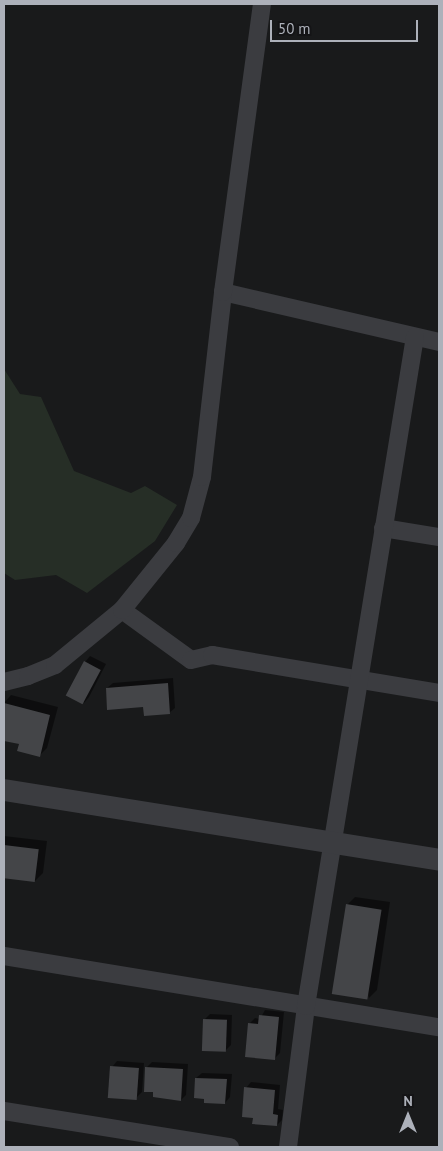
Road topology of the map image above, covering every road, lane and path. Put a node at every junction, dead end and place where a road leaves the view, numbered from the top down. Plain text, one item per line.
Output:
1 (262, 4) edge
2 (223, 292) junction
3 (415, 336) junction
4 (439, 342) edge
5 (383, 528) junction
6 (439, 537) edge
7 (122, 610) junction
8 (359, 680) junction
9 (4, 682) edge
10 (439, 693) edge
11 (4, 790) edge
12 (332, 843) junction
13 (439, 860) edge
14 (4, 956) edge
15 (306, 1006) junction
16 (439, 1027) edge
17 (4, 1111) edge
18 (230, 1147) edge
19 (288, 1147) edge

1 - 2 street
2 - 3 street
2 - 7 street
3 - 4 street
3 - 5 street
5 - 6 street
5 - 8 street
7 - 8 street
7 - 9 street
8 - 10 street
8 - 12 street
11 - 12 street
12 - 13 street
12 - 15 street
14 - 15 street
15 - 16 street
15 - 19 street
17 - 18 street

